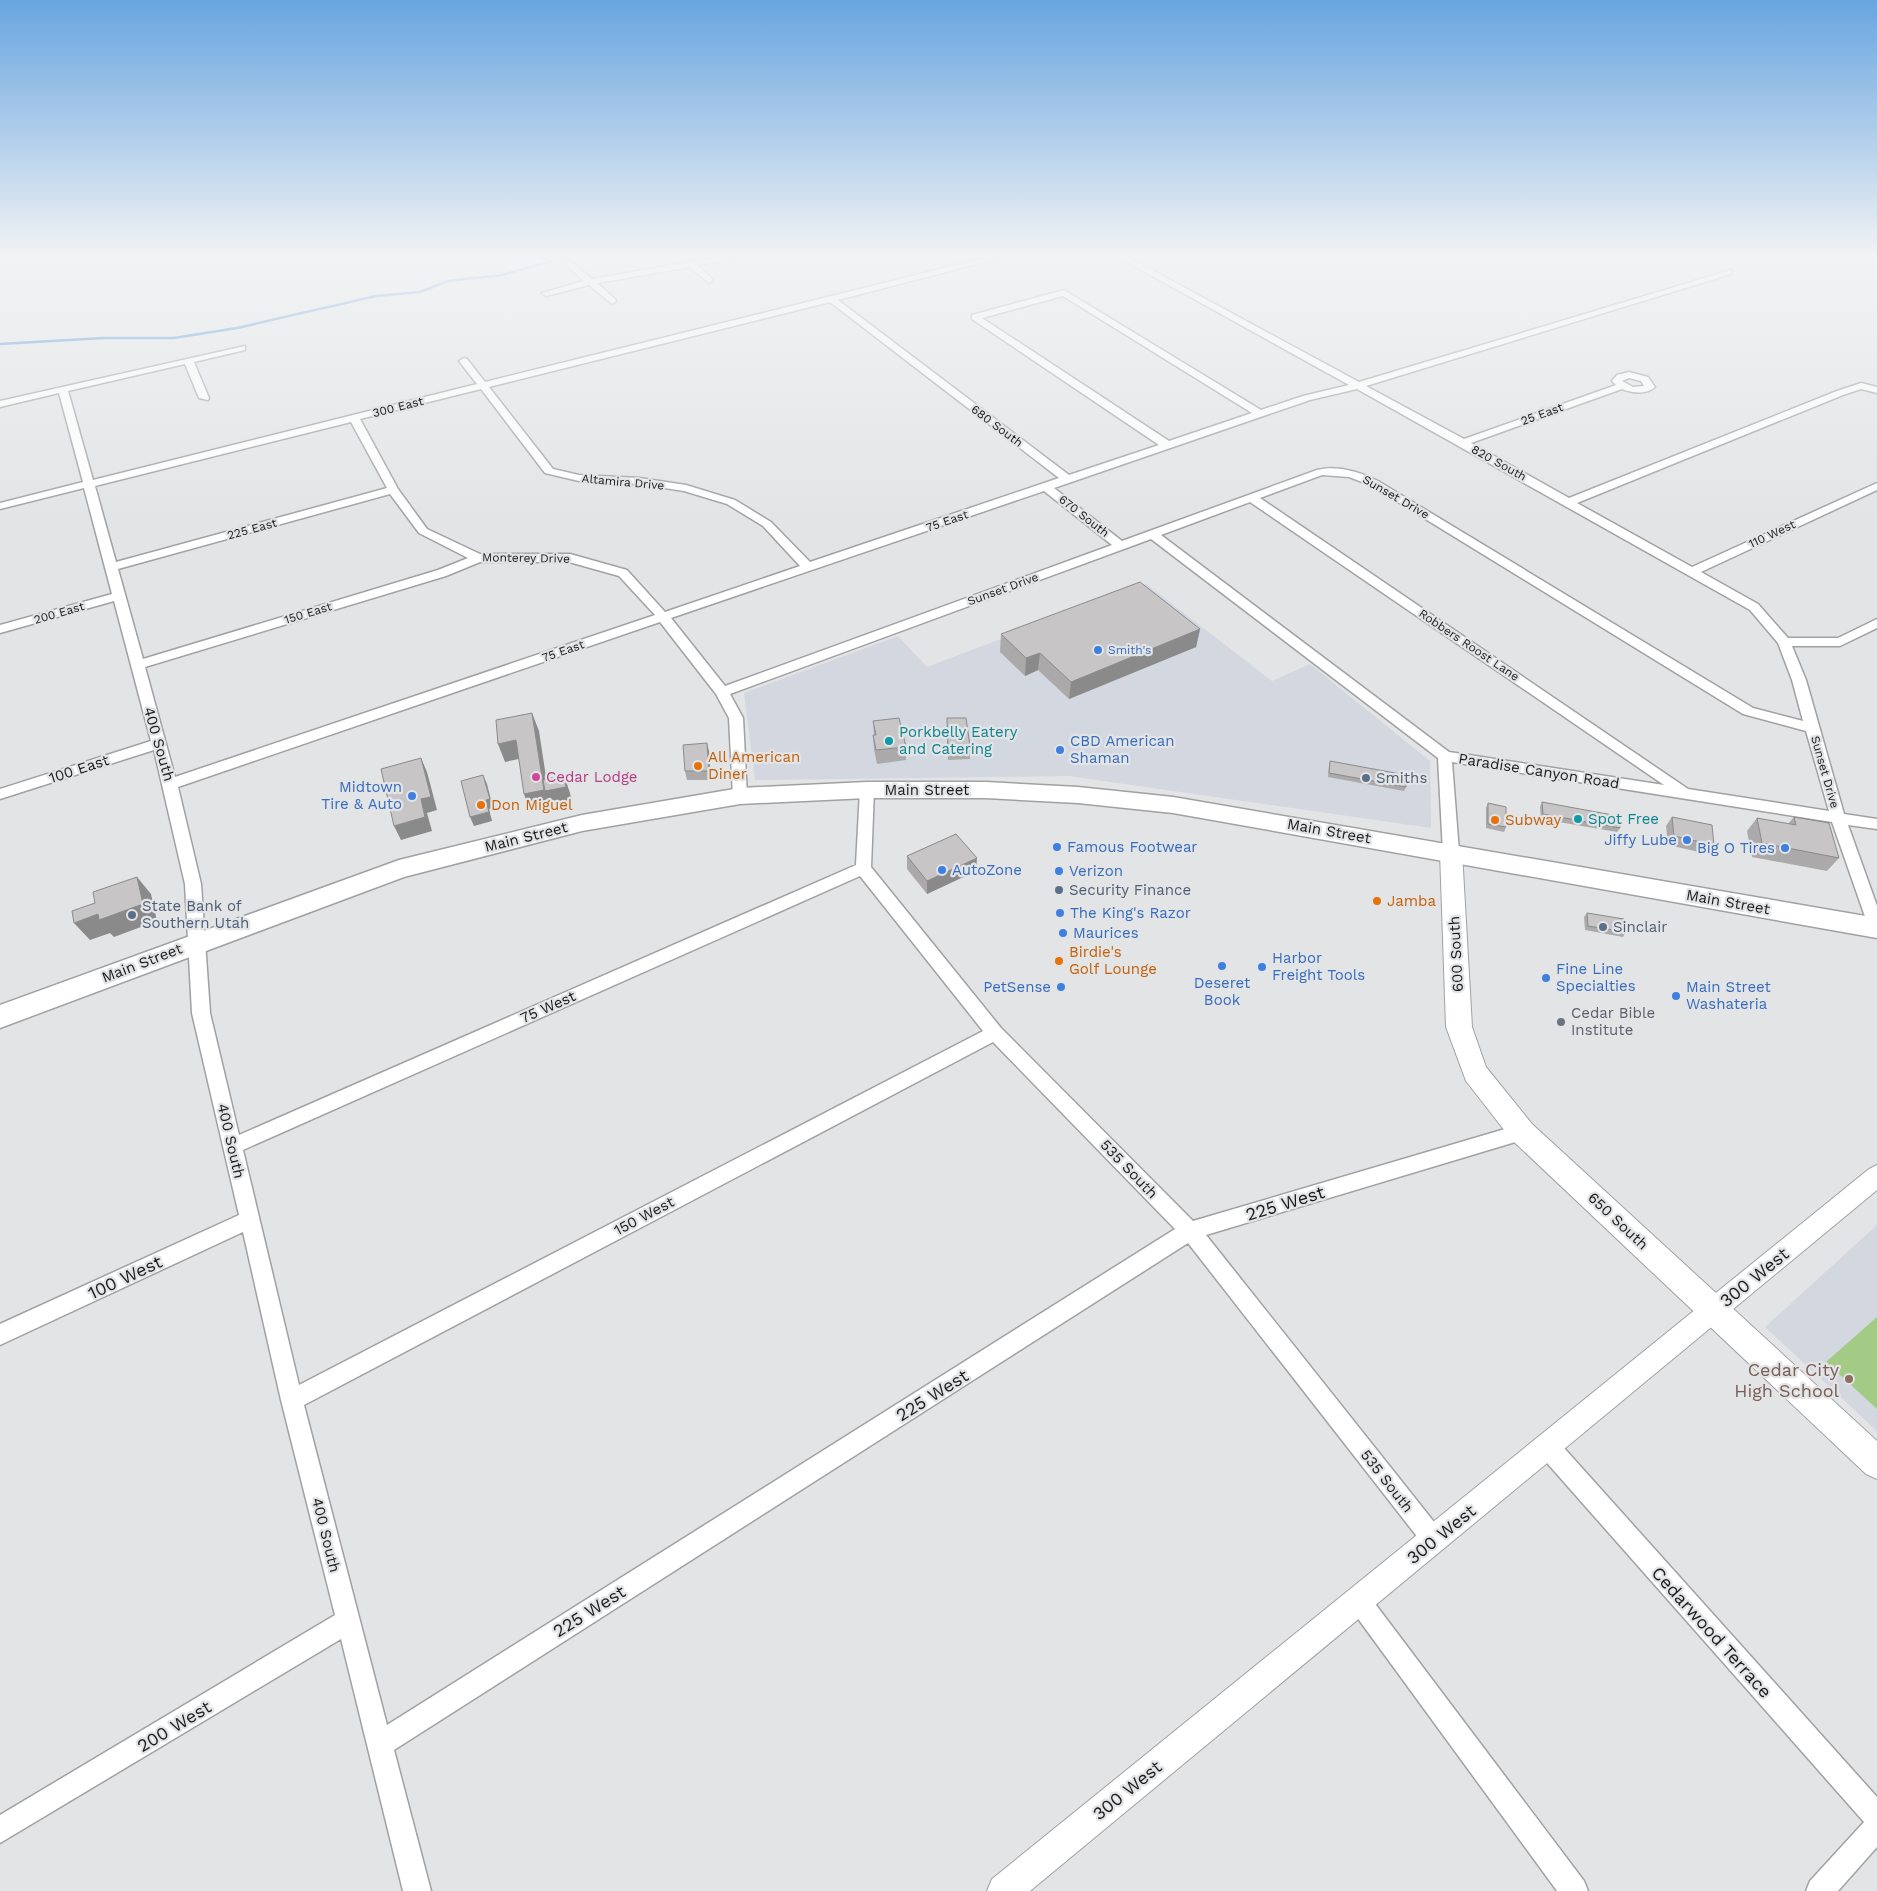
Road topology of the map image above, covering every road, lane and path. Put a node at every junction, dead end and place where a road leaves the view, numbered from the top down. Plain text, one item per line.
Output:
1 (646, 345) edge
2 (892, 345) edge
3 (1017, 345) edge
4 (1149, 345) edge
5 (1283, 345) edge
6 (1490, 345) edge
7 (242, 348) dead end
8 (189, 361) junction
9 (464, 361) dead end
10 (483, 386) junction
11 (1357, 386) junction
12 (1622, 386) dead end
13 (62, 390) junction
14 (1877, 390) edge
15 (204, 398) dead end
16 (0, 404) edge
17 (1260, 414) junction
18 (354, 418) junction
19 (1463, 443) junction
20 (1167, 445) junction
21 (1067, 479) junction
22 (88, 484) junction
23 (1877, 486) edge
24 (1046, 487) junction
25 (393, 490) junction
26 (1252, 498) junction
27 (1570, 502) junction
28 (0, 506) edge
29 (1152, 534) junction
30 (1122, 546) junction
31 (478, 558) junction
32 (112, 567) junction
33 (808, 568) junction
34 (1693, 571) junction
35 (118, 596) junction
36 (663, 617) junction
37 (1877, 623) edge
38 (0, 629) edge
39 (1784, 642) junction
40 (138, 665) junction
41 (722, 692) junction
42 (1812, 728) junction
43 (157, 744) junction
44 (1445, 756) junction
45 (170, 784) junction
46 (867, 790) junction
47 (1685, 793) junction
48 (0, 794) edge
49 (740, 796) junction
50 (1838, 818) junction
51 (1877, 824) edge
52 (1451, 852) junction
53 (864, 868) junction
54 (1877, 928) edge
55 (196, 943) junction
56 (0, 1017) edge
57 (995, 1033) junction
58 (1522, 1132) junction
59 (233, 1146) junction
60 (1877, 1176) edge
61 (250, 1219) junction
62 (1190, 1231) junction
63 (1715, 1310) junction
64 (0, 1335) edge
65 (292, 1400) junction
66 (1548, 1447) junction
67 (1877, 1463) edge
68 (1434, 1540) junction
69 (1359, 1601) junction
70 (348, 1621) junction
71 (380, 1744) junction
72 (1877, 1817) edge
73 (1877, 1826) edge
74 (0, 1830) edge
75 (417, 1891) edge
76 (1004, 1891) edge
77 (1574, 1891) edge
78 (1820, 1891) edge

1 - 10 street, 300 East
2 - 21 street, 680 South
3 - 20 street
4 - 17 street
5 - 11 street, 820 South
6 - 11 street, 75 East
7 - 8 street
8 - 13 street
8 - 15 street
9 - 10 street, Altamira Drive
10 - 18 street, 300 East
10 - 33 street, Altamira Drive
11 - 17 street, 75 East
11 - 19 street, 820 South
12 - 19 street, 25 East
13 - 16 street
13 - 22 street, 400 South
14 - 27 street
17 - 20 street, 75 East
18 - 22 street, 300 East
18 - 25 street, Monterey Drive
19 - 27 street, 820 South
20 - 21 street, 75 East
21 - 24 street, 75 East
22 - 28 street, 300 East
22 - 32 street, 400 South
23 - 34 street, 110 West
24 - 30 street, 670 South
24 - 33 street, 75 East
25 - 31 street, Monterey Drive
25 - 32 street, 225 East
26 - 29 street, Sunset Drive
26 - 42 street, Sunset Drive
26 - 47 street, Robbers Roost Lane
27 - 34 street, 820 South
29 - 30 street, Sunset Drive
29 - 44 street, Paradise Canyon Road
30 - 41 street, Sunset Drive
31 - 36 street, Monterey Drive
31 - 40 street, 150 East
32 - 35 street, 400 South
33 - 36 street, 75 East
34 - 39 street, 820 South
35 - 38 street, 200 East
35 - 40 street, 400 South
36 - 41 street, Monterey Drive
36 - 45 street, 75 East
37 - 39 street
39 - 42 street, 820 South
40 - 43 street, 400 South
41 - 49 street, Monterey Drive
42 - 50 street, Sunset Drive
43 - 45 street, 400 South
43 - 48 street, 100 East
44 - 47 street, Paradise Canyon Road
44 - 52 street, 600 South
45 - 55 street, 400 South
46 - 49 main road, Main Street
46 - 52 main road, Main Street
46 - 53 street
47 - 50 street, Paradise Canyon Road
49 - 55 main road, Main Street
50 - 51 street, Paradise Canyon Road
50 - 54 street, Sunset Drive
52 - 54 main road, Main Street
52 - 58 main road, 600 South
53 - 57 street, 535 South
53 - 59 street, 75 West
55 - 56 main road, Main Street
55 - 59 street, 400 South
57 - 62 street, 535 South
57 - 65 street, 150 West
58 - 62 street, 225 West
58 - 63 main road, 650 South
59 - 61 street, 400 South
60 - 63 street, 300 West
61 - 64 street, 100 West
61 - 65 street, 400 South
62 - 68 street, 535 South
62 - 71 street, 225 West
63 - 66 street, 300 West
63 - 67 main road
65 - 70 street, 400 South
66 - 68 street, 300 West
66 - 72 street, Cedarwood Terrace
68 - 69 street, 300 West
69 - 76 street, 300 West
69 - 77 street
70 - 71 street, 400 South
70 - 74 street, 200 West
71 - 75 street, 400 South
73 - 78 street

